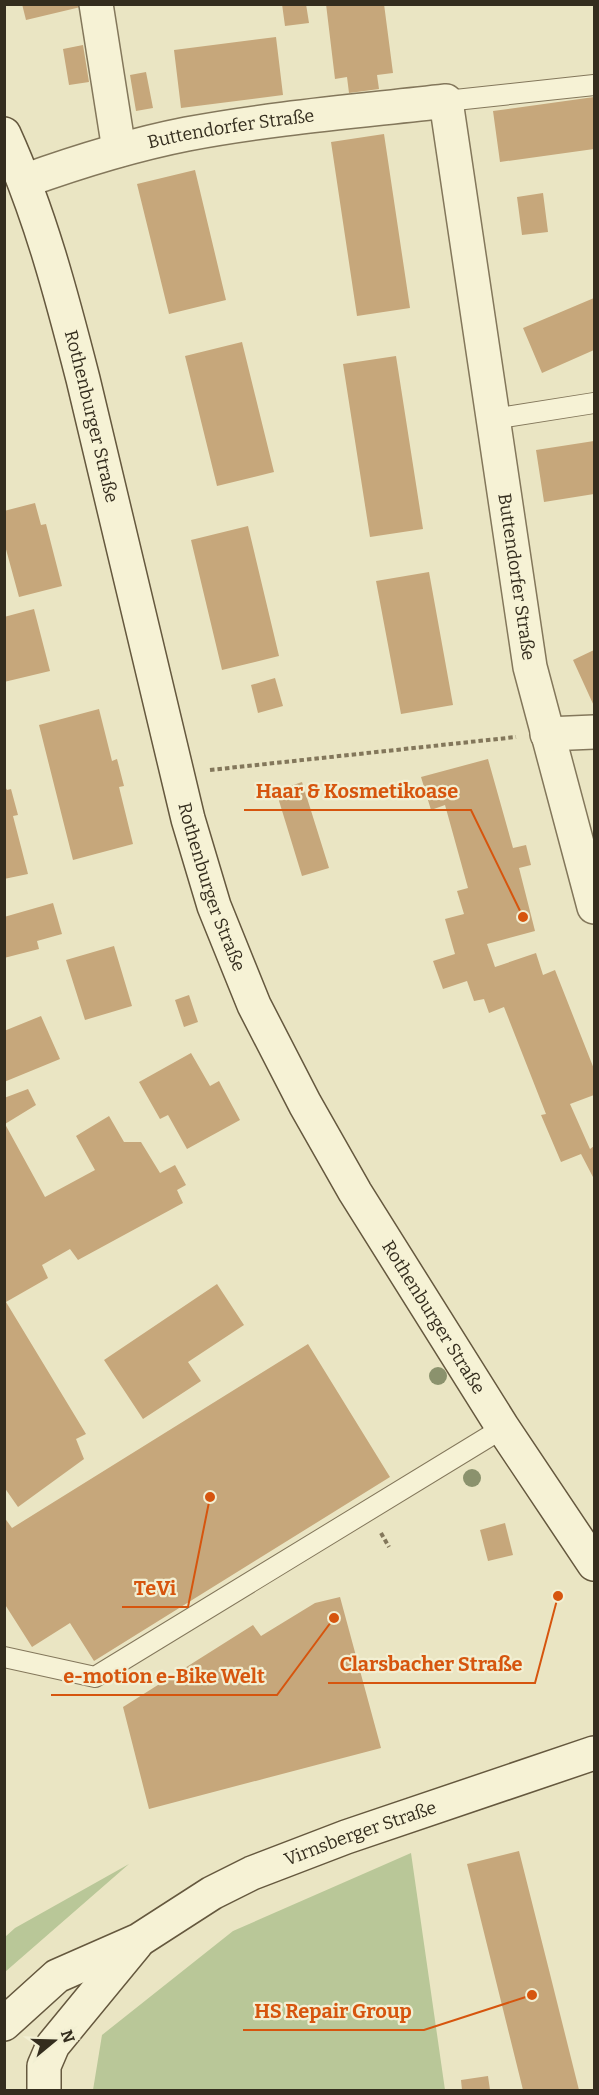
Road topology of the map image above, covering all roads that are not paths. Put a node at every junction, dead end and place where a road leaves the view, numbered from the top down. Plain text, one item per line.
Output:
1 (96, 4) edge
2 (594, 85) edge
3 (446, 101) junction
4 (4, 134) edge
5 (119, 150) junction
6 (24, 181) junction
7 (594, 403) edge
8 (493, 419) junction
9 (594, 732) edge
10 (547, 734) junction
11 (594, 907) edge
12 (503, 1428) junction
13 (594, 1564) edge
14 (4, 1657) edge
15 (594, 1753) edge
16 (139, 1940) junction
17 (4, 2024) edge
18 (44, 2091) edge

1 - 5 main road
2 - 3 lane, Buttendorfer Straße
3 - 5 main road, Buttendorfer Straße
3 - 8 main road, Buttendorfer Straße
4 - 6 main road, Rothenburger Straße
5 - 6 main road, Buttendorfer Straße
6 - 12 main road, Rothenburger Straße
7 - 8 lane
8 - 10 main road, Buttendorfer Straße
9 - 10 main road
10 - 11 main road, Buttendorfer Straße
12 - 13 main road, Rothenburger Straße
12 - 14 lane
15 - 16 main road, Virnsberger Straße
16 - 17 main road, Virnsberger Straße
16 - 18 main road, Virnsberger Straße

